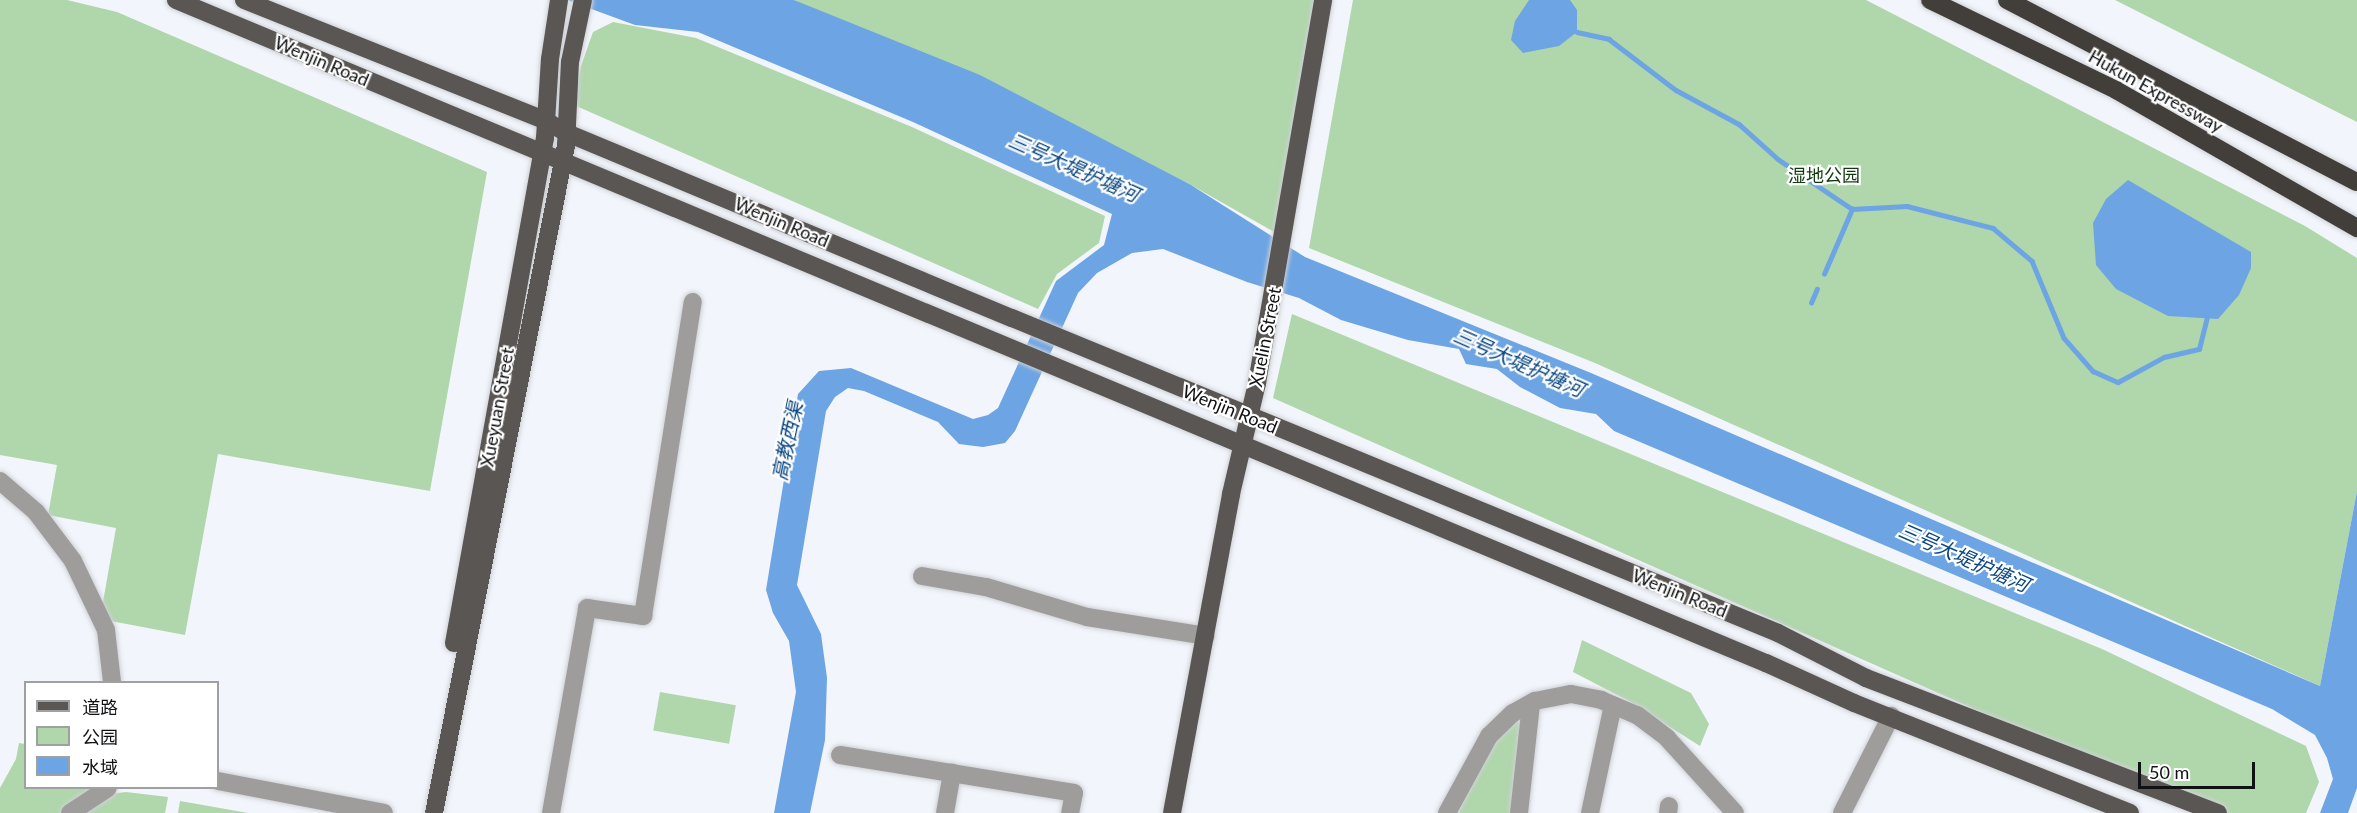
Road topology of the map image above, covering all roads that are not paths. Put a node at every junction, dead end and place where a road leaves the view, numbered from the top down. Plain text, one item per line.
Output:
1 (176, 0) edge
2 (244, 0) edge
3 (559, 0) edge
4 (583, 0) edge
5 (1323, 0) edge
6 (1930, 0) edge
7 (2007, 0) edge
8 (546, 121) junction
9 (567, 133) junction
10 (543, 152) junction
11 (562, 163) junction
12 (2355, 181) edge
13 (2353, 226) edge
14 (693, 302) dead end
15 (1248, 416) junction
16 (1241, 446) junction
17 (0, 481) edge
18 (922, 576) dead end
19 (1205, 636) junction
20 (112, 681) edge
21 (1531, 704) junction
22 (1612, 705) junction
23 (1892, 716) junction
24 (840, 755) dead end
25 (952, 773) junction
26 (219, 781) edge
27 (106, 789) edge
28 (302, 805) edge
29 (70, 813) edge
30 (384, 813) edge
31 (424, 813) edge
32 (434, 813) edge
33 (551, 813) edge
34 (945, 813) edge
35 (1070, 813) edge
36 (1172, 813) edge
37 (1447, 813) edge
38 (1519, 813) edge
39 (1590, 813) edge
40 (1735, 813) edge
41 (1842, 813) edge
42 (2130, 813) edge
43 (2218, 813) edge

1 - 10 main road, Wenjin Road
2 - 8 main road, Wenjin Road
3 - 8 main road, Xueyuan Street
4 - 9 main road, Xueyuan Street
5 - 15 main road, Xuelin Street
6 - 13 highway, Hukun Expressway
7 - 12 highway, Hukun Expressway
8 - 9 main road, Wenjin Road
8 - 10 main road, Xueyuan Street
9 - 11 main road, Xueyuan Street
9 - 15 main road, Wenjin Road
10 - 11 main road, Wenjin Road
10 - 31 main road, Xueyuan Street
11 - 16 main road, Wenjin Road
11 - 32 main road, Xueyuan Street
14 - 33 street
15 - 16 main road, Xuelin Street
15 - 43 main road, Wenjin Road
16 - 19 main road, Xuelin Street
16 - 23 main road, Wenjin Road
17 - 20 street
18 - 19 street
19 - 36 main road, Xuelin Street
21 - 22 street
21 - 37 street
21 - 38 street
22 - 39 street
22 - 40 street
23 - 41 street
23 - 42 main road, Wenjin Road
24 - 25 street
25 - 34 street
25 - 35 street
26 - 28 street
27 - 29 street
28 - 30 street

